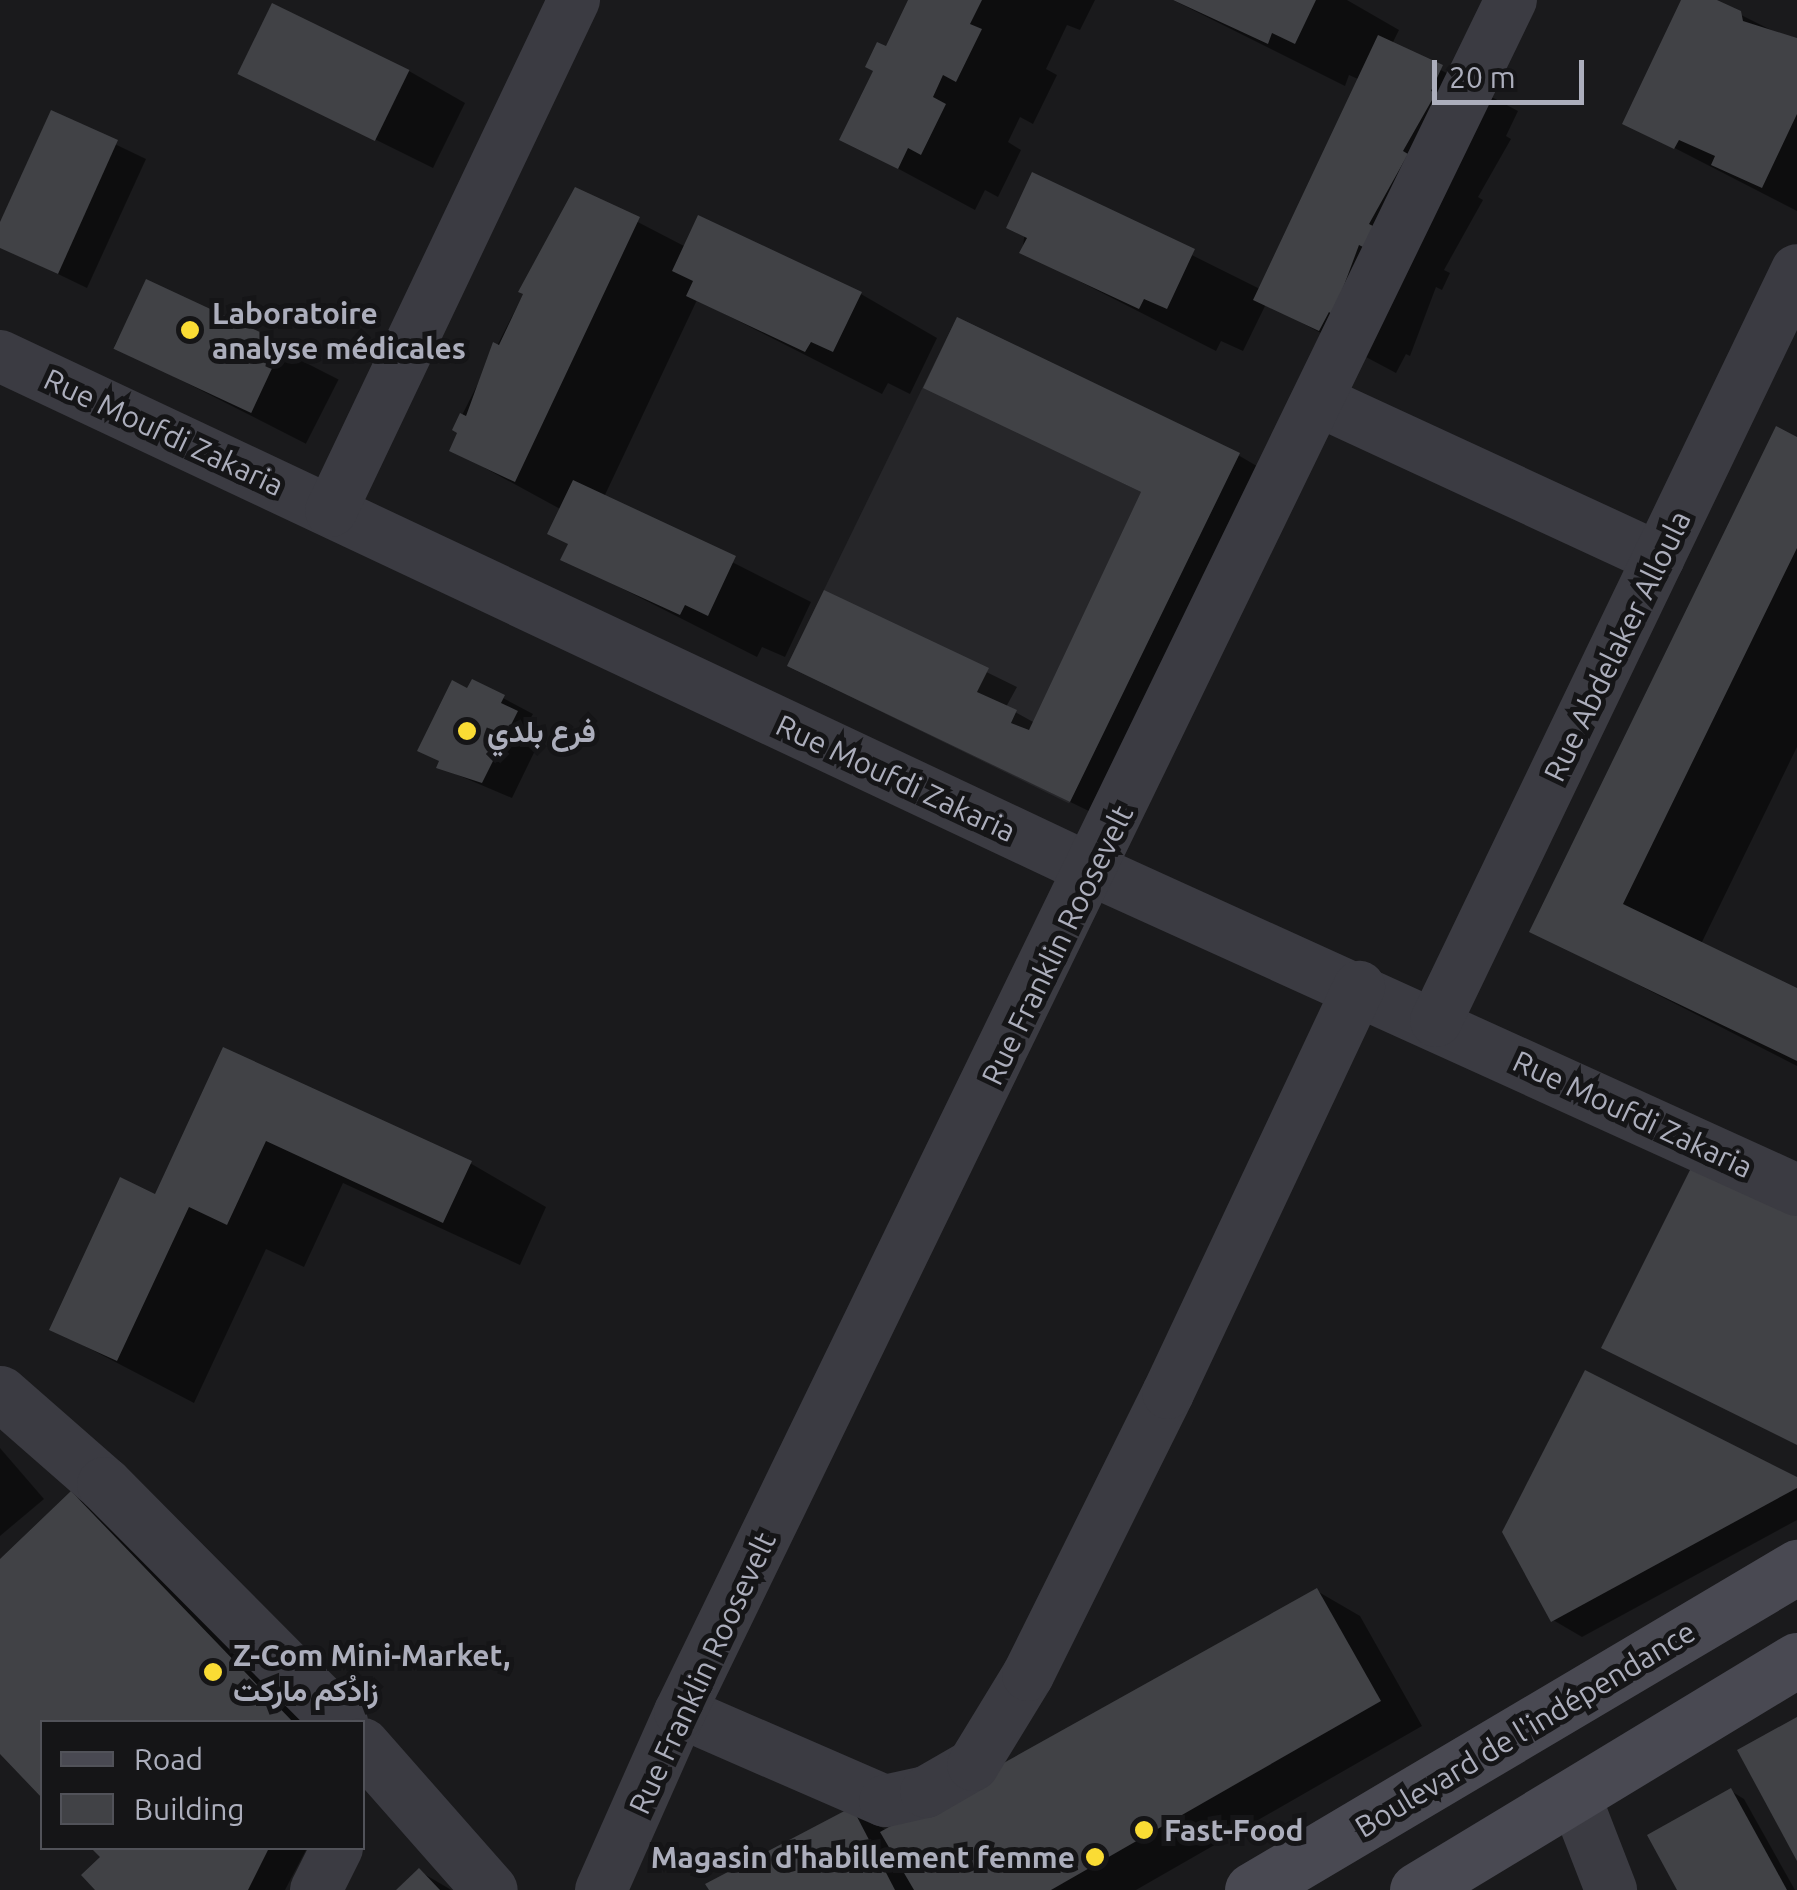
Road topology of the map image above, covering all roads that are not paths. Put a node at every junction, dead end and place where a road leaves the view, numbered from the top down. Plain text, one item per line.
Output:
1 (574, 0) edge
2 (1511, 0) edge
3 (1797, 270) edge
4 (0, 356) edge
5 (1321, 402) junction
6 (331, 511) junction
7 (1659, 558) junction
8 (1094, 870) junction
9 (1359, 987) junction
10 (1436, 1021) junction
11 (1797, 1190) edge
12 (0, 1394) edge
13 (1797, 1568) edge
14 (1797, 1660) edge
15 (680, 1712) junction
16 (338, 1720) edge
17 (368, 1766) edge
18 (1576, 1797) junction
19 (335, 1850) edge
20 (316, 1890) edge
21 (490, 1890) edge
22 (601, 1890) edge
23 (1252, 1890) edge
24 (1417, 1890) edge
25 (1611, 1890) edge

1 - 6 street
2 - 5 street, Rue Franklin Roosevelt
3 - 7 street, Rue Abdelaker Alloula
4 - 6 street, Rue Moufdi Zakaria
5 - 7 street
5 - 8 street, Rue Franklin Roosevelt
6 - 8 street, Rue Moufdi Zakaria
7 - 10 street, Rue Abdelaker Alloula
8 - 9 street, Rue Moufdi Zakaria
8 - 15 street, Rue Franklin Roosevelt
9 - 10 street, Rue Moufdi Zakaria
9 - 15 street
10 - 11 street, Rue Moufdi Zakaria
12 - 16 street
13 - 23 main road, Boulevard de l'indépendance
14 - 18 main road
15 - 22 street, Rue Franklin Roosevelt
17 - 21 street
18 - 24 main road
18 - 25 street
19 - 20 street

